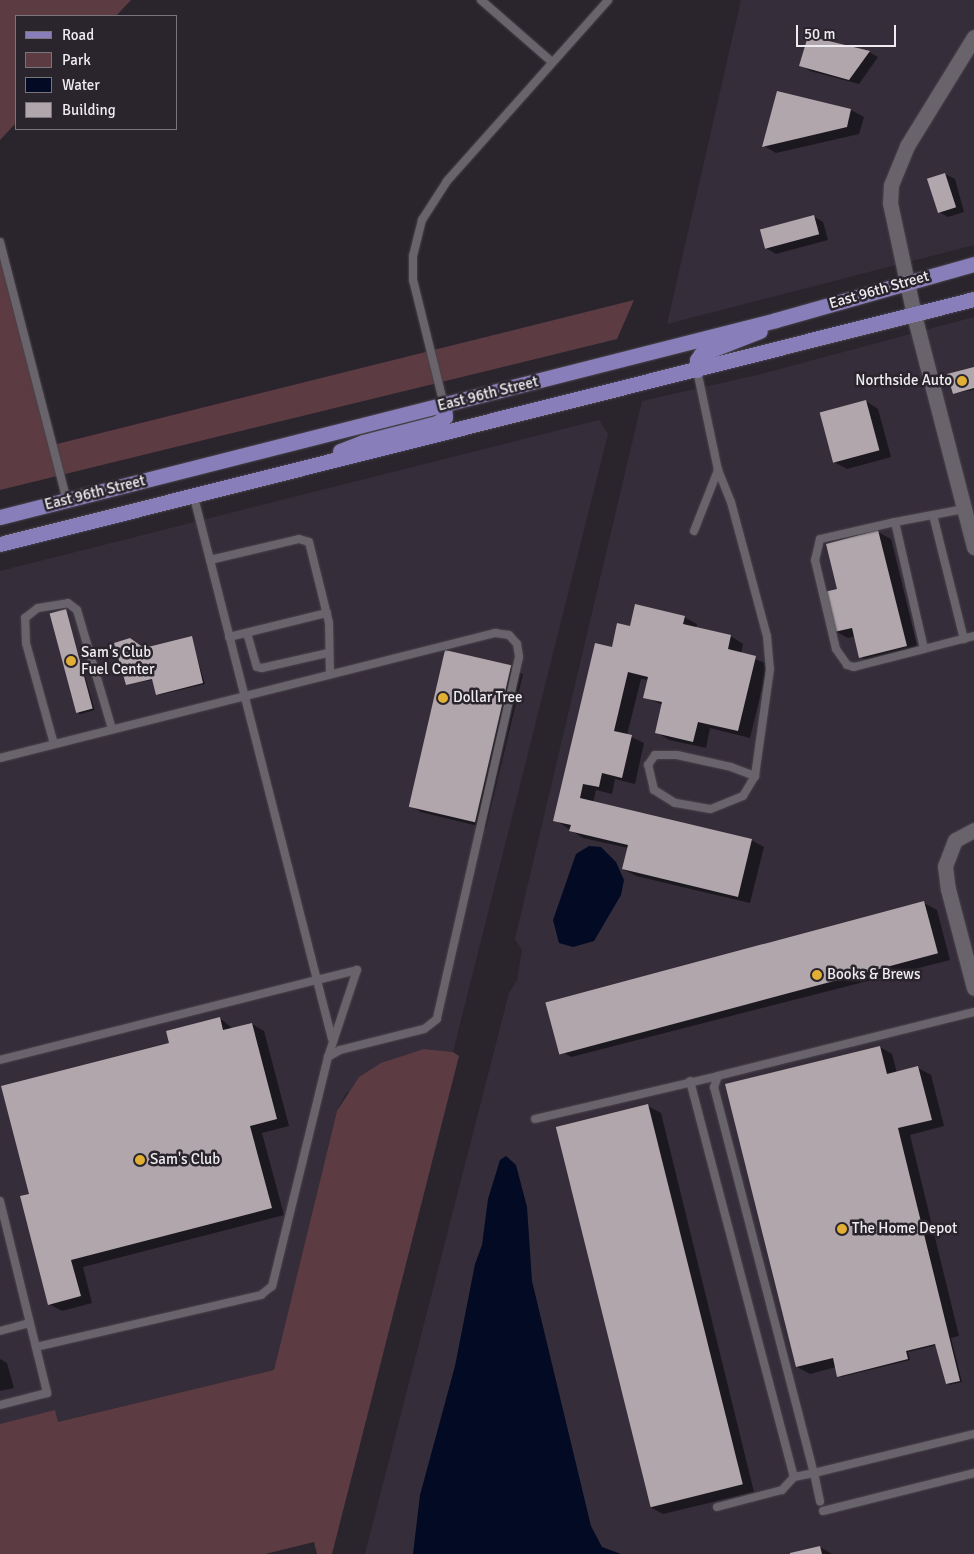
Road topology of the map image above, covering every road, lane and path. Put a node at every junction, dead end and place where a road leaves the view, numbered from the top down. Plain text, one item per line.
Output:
1 (481, 0) edge
2 (608, 0) edge
3 (974, 37) edge
4 (552, 62) junction
5 (0, 242) edge
6 (974, 264) edge
7 (907, 281) junction
8 (974, 299) edge
9 (914, 314) junction
10 (776, 320) junction
11 (697, 370) junction
12 (444, 405) junction
13 (300, 469) junction
14 (718, 470) junction
15 (194, 496) junction
16 (67, 501) junction
17 (967, 501) edge
18 (934, 515) junction
19 (0, 517) edge
20 (895, 522) junction
21 (694, 531) dead end
22 (0, 544) edge
23 (974, 548) edge
24 (210, 560) junction
25 (327, 613) junction
26 (247, 633) junction
27 (974, 636) edge
28 (229, 637) junction
29 (964, 639) junction
30 (924, 649) junction
31 (328, 652) junction
32 (330, 674) junction
33 (244, 696) junction
34 (112, 729) junction
35 (54, 744) junction
36 (0, 758) edge
37 (755, 776) junction
38 (974, 830) edge
39 (318, 980) junction
40 (974, 988) edge
41 (974, 1012) edge
42 (332, 1039) junction
43 (328, 1057) junction
44 (0, 1060) edge
45 (718, 1076) junction
46 (699, 1078) junction
47 (690, 1080) junction
48 (714, 1087) junction
49 (535, 1119) dead end
50 (0, 1201) edge
51 (30, 1323) junction
52 (0, 1331) edge
53 (36, 1347) junction
54 (0, 1405) edge
55 (974, 1434) edge
56 (814, 1473) junction
57 (974, 1473) edge
58 (794, 1477) junction
59 (820, 1501) dead end
60 (717, 1507) dead end
61 (823, 1511) dead end

1 - 4 lane
2 - 4 lane
3 - 7 street
4 - 12 lane
5 - 16 lane
6 - 7 main road, East 96th Street
7 - 9 street
7 - 10 main road, East 96th Street
8 - 9 main road, East 96th Street
9 - 11 main road, East 96th Street
9 - 17 street
10 - 11 main road
10 - 12 main road, East 96th Street
11 - 13 main road, East 96th Street
11 - 14 lane
12 - 13 main road
12 - 16 main road, East 96th Street
13 - 15 main road, East 96th Street
14 - 21 lane
14 - 37 lane
15 - 22 main road, East 96th Street
15 - 24 lane
16 - 19 main road, East 96th Street
17 - 18 lane
17 - 23 street
18 - 20 lane
18 - 29 lane
20 - 30 lane
20 - 30 lane
24 - 25 lane
24 - 28 lane
25 - 26 lane
25 - 31 lane
26 - 28 lane
26 - 31 lane
27 - 29 lane
28 - 33 lane
29 - 30 lane
31 - 32 lane
32 - 33 lane
32 - 43 lane
33 - 34 lane
33 - 39 lane
34 - 35 lane
34 - 35 lane
35 - 36 lane
37 - 37 lane
38 - 40 street
39 - 42 lane
39 - 42 lane
39 - 44 lane
41 - 45 lane
42 - 43 lane
43 - 53 lane
45 - 46 lane
45 - 48 lane
46 - 47 lane
46 - 48 lane
47 - 49 lane
47 - 58 lane
48 - 56 lane
50 - 51 lane
51 - 52 lane
51 - 53 lane
53 - 54 lane
55 - 56 lane
56 - 58 lane
56 - 59 lane
57 - 61 lane
58 - 60 lane

